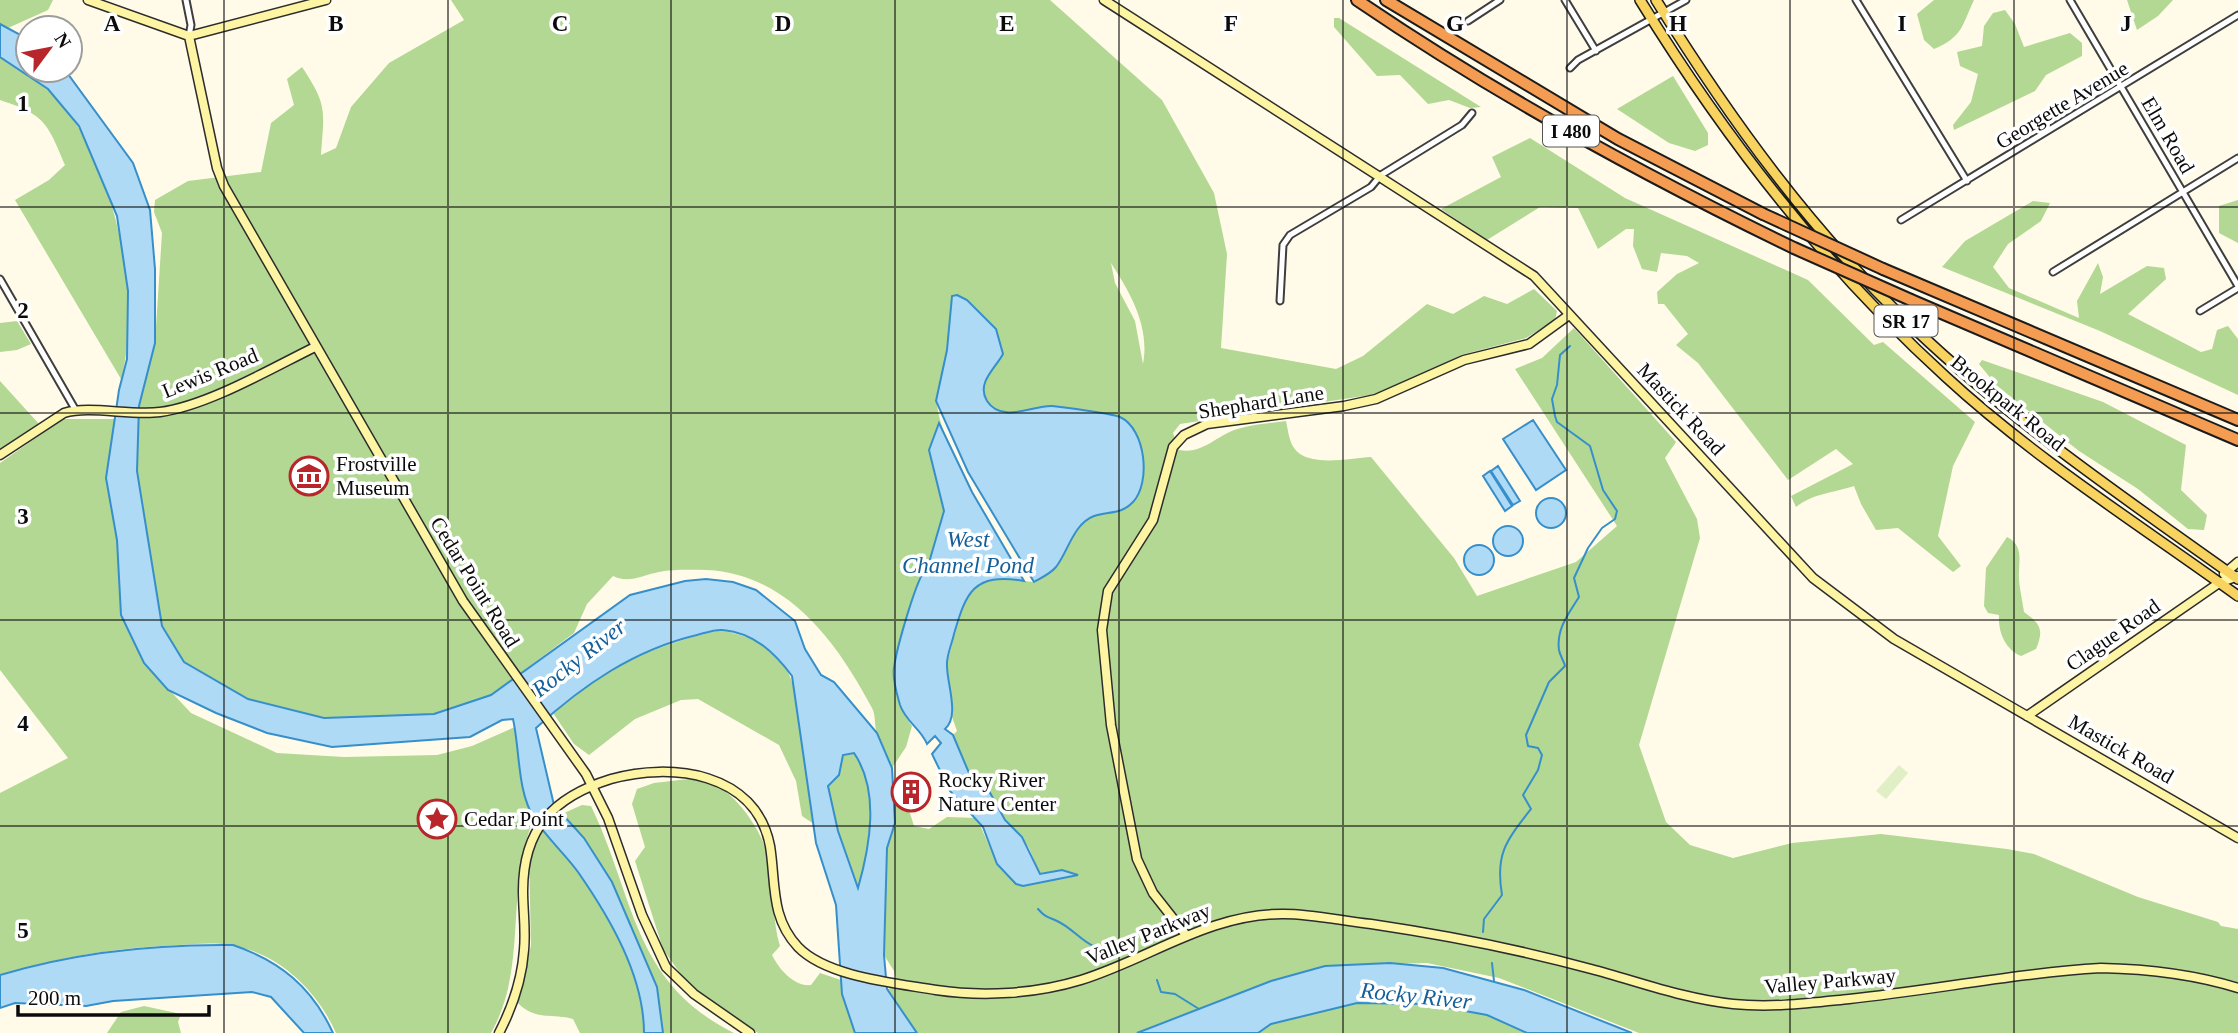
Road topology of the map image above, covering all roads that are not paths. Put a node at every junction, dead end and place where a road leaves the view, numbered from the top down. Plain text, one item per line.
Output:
1 (89, 0) edge
2 (186, 0) edge
3 (326, 0) edge
4 (1104, 0) edge
5 (1357, 0) edge
6 (1386, 0) edge
7 (1500, 0) edge
8 (1565, 0) edge
9 (1640, 0) edge
10 (1656, 0) edge
11 (1686, 0) edge
12 (1856, 0) edge
13 (2070, 0) edge
14 (1664, 13) junction
15 (2238, 15) edge
16 (1652, 20) junction
17 (1468, 21) dead end
18 (189, 36) junction
19 (1596, 51) junction
20 (1570, 68) dead end
21 (2122, 87) junction
22 (1472, 113) dead end
23 (2238, 158) edge
24 (1381, 175) junction
25 (1967, 181) junction
26 (2183, 192) junction
27 (1901, 220) dead end
28 (2053, 272) dead end
29 (0, 279) edge
30 (2238, 287) edge
31 (1280, 301) dead end
32 (2200, 310) dead end
33 (1569, 315) junction
34 (315, 347) junction
35 (75, 409) junction
36 (2238, 420) edge
37 (2238, 440) edge
38 (0, 455) edge
39 (2238, 562) edge
40 (2226, 571) junction
41 (2237, 578) edge
42 (2219, 583) junction
43 (2238, 596) edge
44 (2027, 716) junction
45 (593, 786) junction
46 (2237, 836) edge
47 (1186, 935) junction
48 (2238, 988) edge
49 (499, 1033) edge
50 (750, 1033) edge

1 - 18 street
2 - 18 street
3 - 18 street
4 - 24 street, Mastick Road
5 - 37 highway, I 480, bridge
6 - 36 highway, I 480, bridge
7 - 17 street
8 - 19 street
9 - 16 main road, Brookpark Road / SR 17
10 - 14 main road, Brookpark Road / SR 17
11 - 14 street
12 - 25 street
13 - 21 street, Elm Road
14 - 16 street
14 - 40 main road, Brookpark Road / SR 17
15 - 21 street, Georgette Avenue
16 - 19 street
16 - 42 main road, Brookpark Road / SR 17
18 - 34 street, Cedar Point Road
19 - 20 street
21 - 25 street, Georgette Avenue
21 - 26 street, Elm Road
22 - 24 street
23 - 26 street
24 - 31 street
24 - 33 street, Mastick Road
25 - 27 street, Georgette Avenue
26 - 28 street
26 - 30 street, Elm Road
29 - 35 street
30 - 32 street
33 - 44 street, Mastick Road
33 - 47 street, Shephard Lane
34 - 35 street, Lewis Road
34 - 45 street, Cedar Point Road
35 - 38 street
39 - 40 street, Clague Road
40 - 41 main road, Brookpark Road / SR 17
40 - 42 street, Clague Road
41 - 42 street, Clague Road
42 - 43 main road, Brookpark Road / SR 17
42 - 44 street, Clague Road
44 - 46 street, Mastick Road
45 - 47 street, Valley Parkway
45 - 49 street, Valley Parkway
45 - 50 street, Cedar Point Road
47 - 48 street, Valley Parkway

